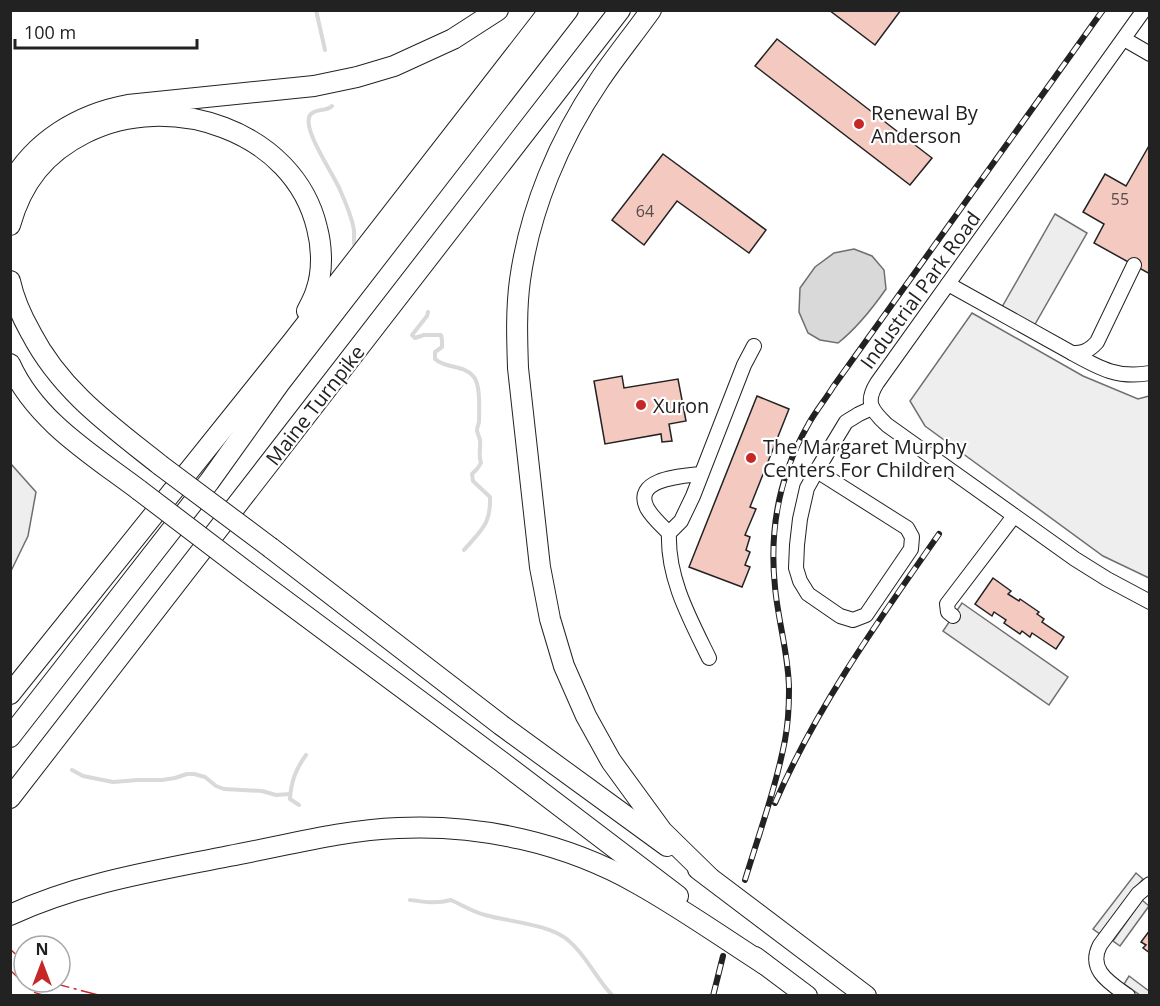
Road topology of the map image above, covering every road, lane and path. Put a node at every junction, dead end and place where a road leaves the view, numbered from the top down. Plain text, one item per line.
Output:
1 (498, 10) edge
2 (550, 10) edge
3 (568, 10) edge
4 (620, 10) edge
5 (651, 10) edge
6 (1144, 10) edge
7 (1124, 39) junction
8 (1149, 54) edge
9 (10, 185) edge
10 (10, 225) edge
11 (1134, 265) dead end
12 (10, 281) edge
13 (948, 284) junction
14 (293, 341) junction
15 (754, 346) dead end
16 (1072, 353) junction
17 (10, 364) edge
18 (1149, 373) edge
19 (872, 408) junction
20 (817, 471) junction
21 (701, 474) junction
22 (1014, 516) junction
23 (669, 533) junction
24 (1149, 602) edge
25 (953, 616) dead end
26 (709, 658) dead end
27 (10, 694) edge
28 (10, 737) edge
29 (10, 798) edge
30 (709, 877) junction
31 (1149, 884) edge
32 (10, 915) edge
33 (764, 964) junction
34 (807, 996) edge
35 (866, 996) edge
36 (1128, 996) edge

1 - 9 highway
2 - 14 highway
3 - 28 highway, Maine Turnpike
4 - 29 highway, Maine Turnpike
5 - 30 highway
6 - 7 street, Industrial Park Road
7 - 8 street
7 - 13 street, Industrial Park Road
10 - 14 highway
11 - 16 street
12 - 30 highway, bridge
13 - 16 street
13 - 19 street, Industrial Park Road
14 - 27 highway
15 - 21 street
16 - 18 street
17 - 33 highway, bridge
19 - 20 street
19 - 22 street
20 - 20 street
21 - 23 street
21 - 23 street
22 - 24 street
22 - 25 street
23 - 26 street
30 - 35 highway
31 - 36 street
32 - 33 highway
33 - 34 highway

